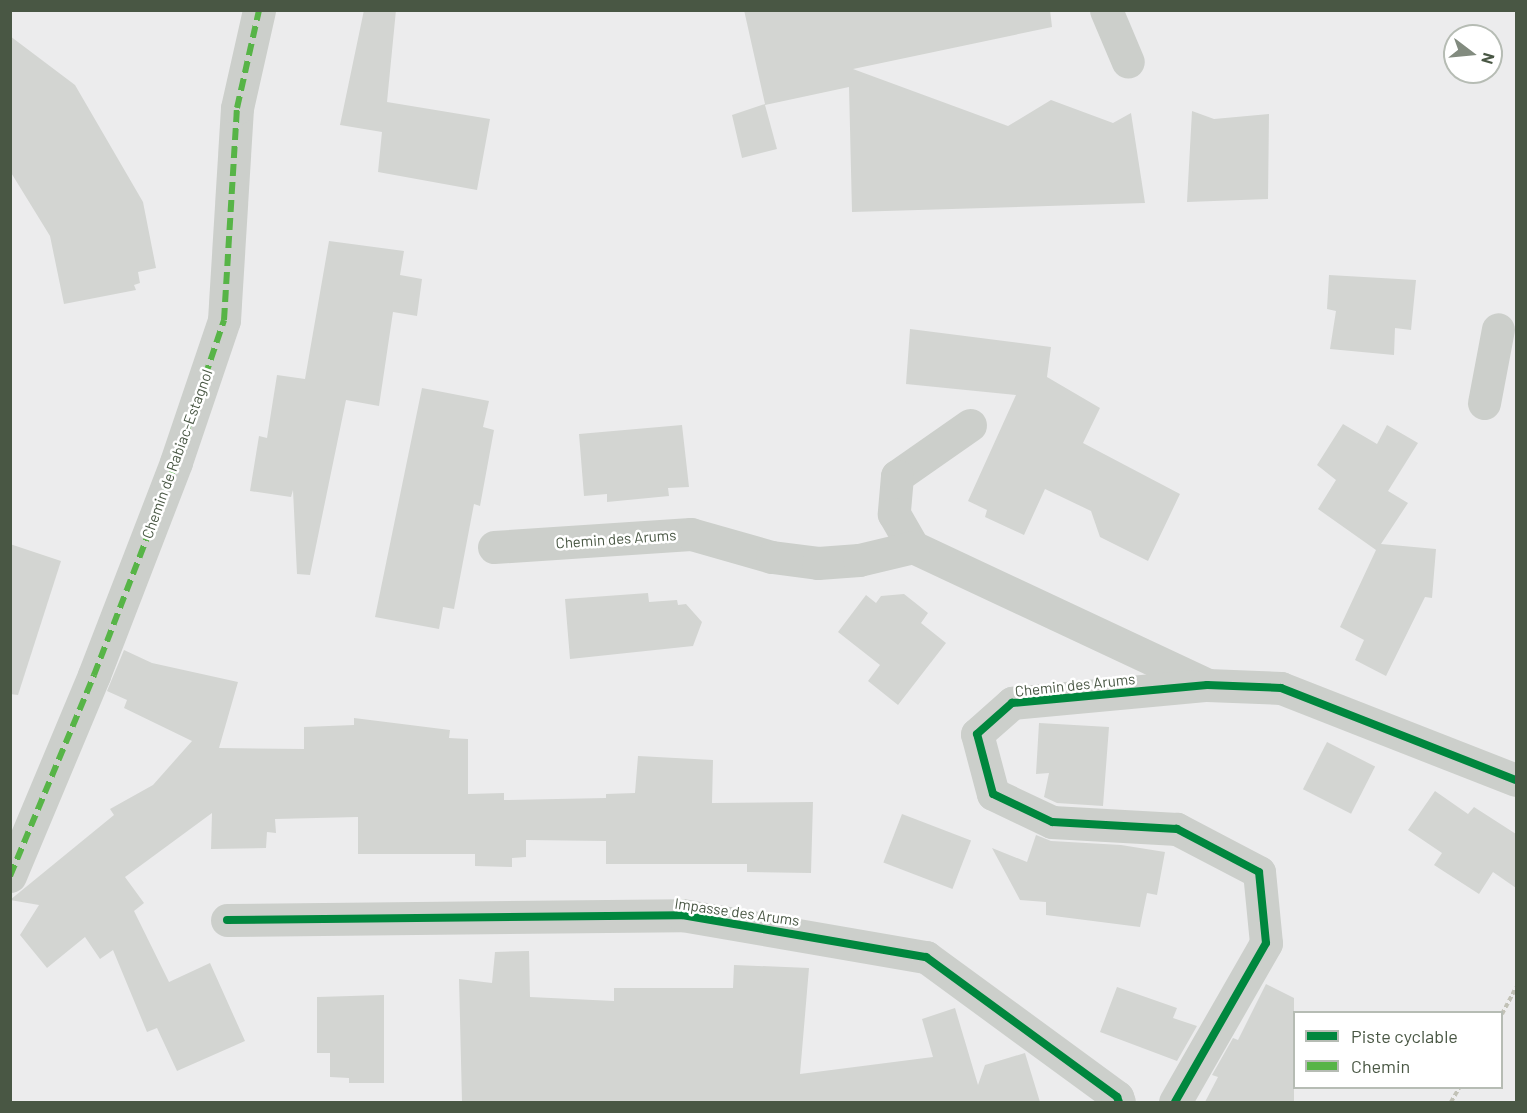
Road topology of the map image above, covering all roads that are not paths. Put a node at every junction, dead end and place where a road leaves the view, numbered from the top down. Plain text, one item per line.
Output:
1 (259, 10) edge
2 (1106, 10) edge
3 (1128, 62) dead end
4 (1498, 329) dead end
5 (1503, 374) edge
6 (1484, 403) dead end
7 (970, 425) dead end
8 (914, 547) junction
9 (494, 548) dead end
10 (1207, 685) junction
11 (1516, 780) edge
12 (10, 876) edge
13 (227, 920) dead end
14 (1119, 1102) edge
15 (1175, 1102) edge

1 - 12 street, Chemin de Rabiac-Estagnol
2 - 3 street
4 - 5 street
5 - 6 street
7 - 8 street
8 - 9 street, Chemin des Arums
8 - 10 street, Chemin des Arums
10 - 11 street, Chemin des Arums
10 - 15 street, Chemin des Arums
13 - 14 street, Impasse des Arums

